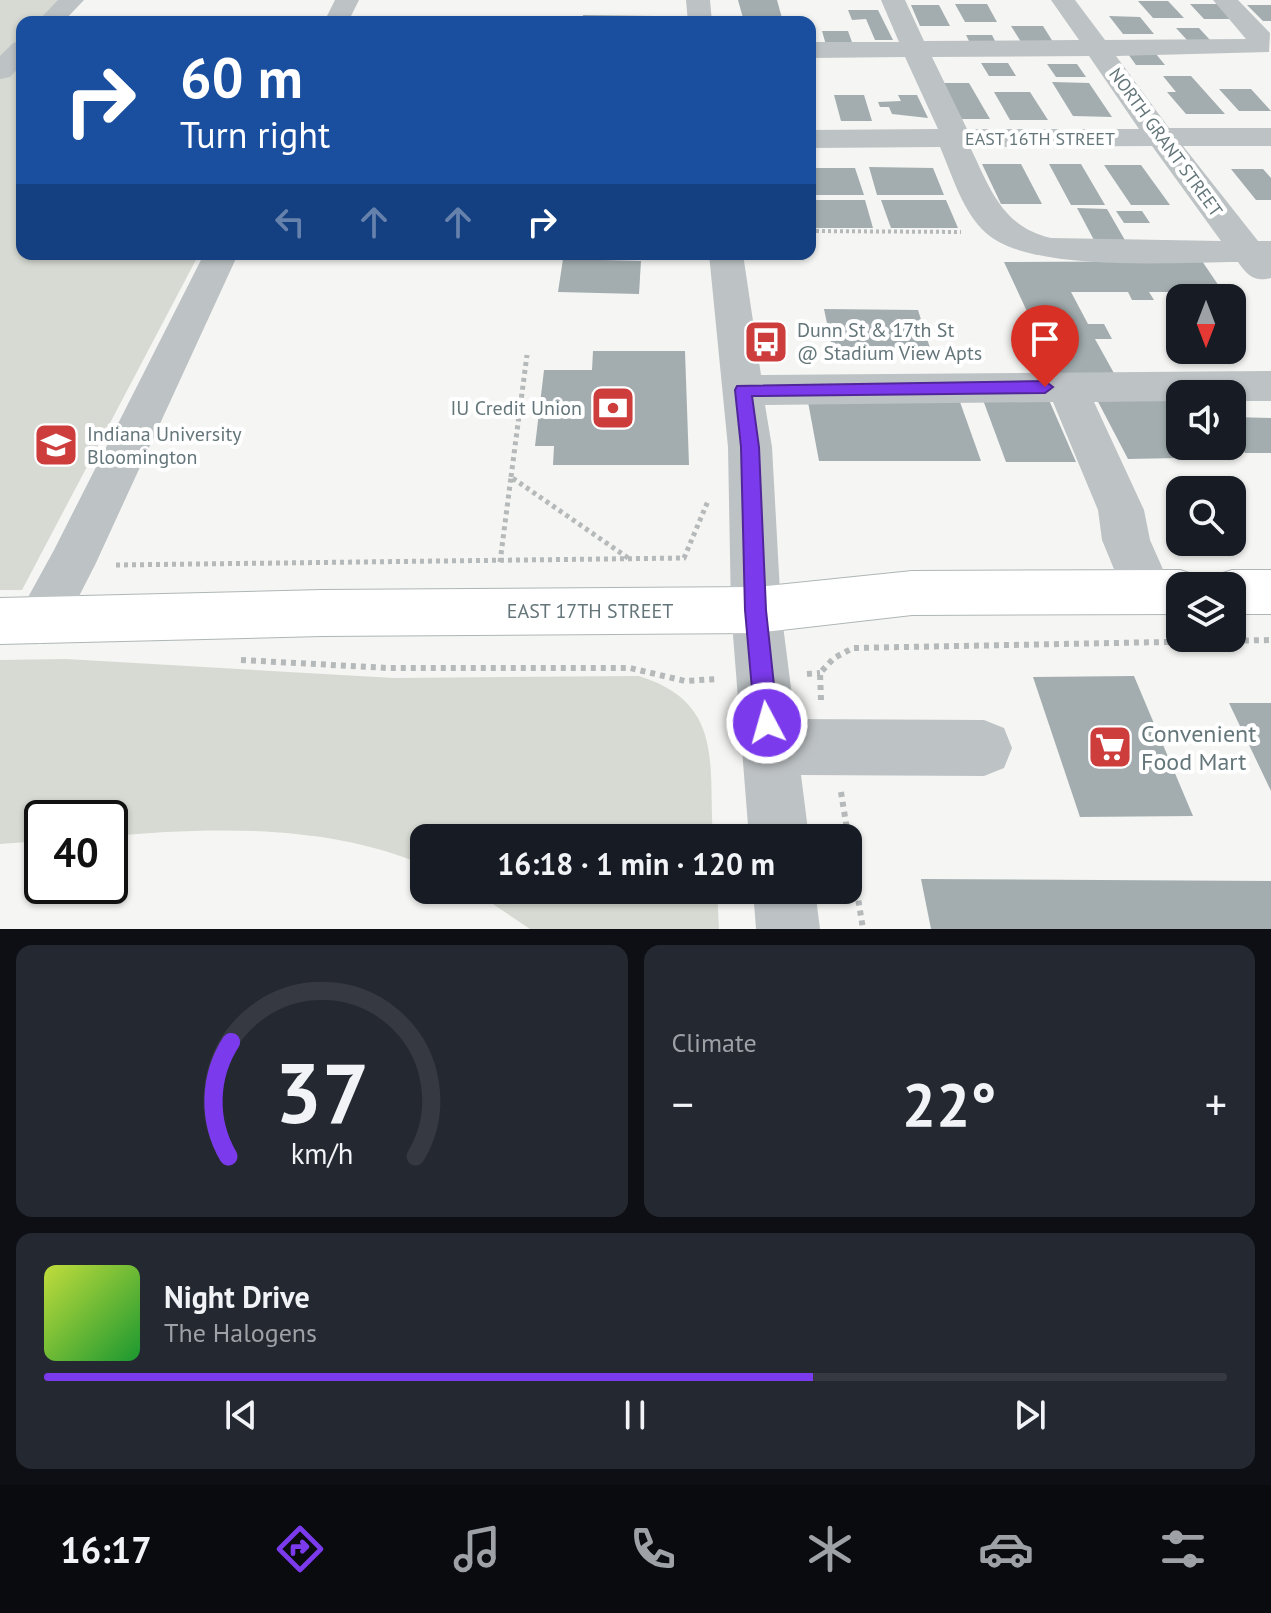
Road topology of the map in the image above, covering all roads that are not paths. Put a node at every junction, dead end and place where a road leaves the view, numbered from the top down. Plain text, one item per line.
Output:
1 (72, 0) edge
2 (893, 0) edge
3 (1063, 0) edge
4 (1225, 0) edge
5 (55, 16) edge
6 (1266, 47) edge
7 (1097, 48) junction
8 (916, 49) junction
9 (816, 50) edge
10 (16, 55) edge
11 (0, 71) edge
12 (1160, 137) junction
13 (1271, 137) edge
14 (954, 138) junction
15 (816, 139) edge
16 (1259, 252) edge
17 (218, 260) edge
18 (727, 260) edge
19 (1271, 282) edge
20 (1271, 386) edge
21 (1067, 387) junction
22 (743, 390) junction
23 (1164, 592) edge
24 (1246, 592) edge
25 (1271, 592) edge
26 (756, 610) junction
27 (20, 621) edge
28 (769, 747) junction
29 (984, 748) dead end
30 (777, 824) edge
31 (785, 904) edge
32 (788, 929) edge

1 - 5 street
2 - 8 street
3 - 7 street, NORTH GRANT STREET
4 - 6 street
6 - 7 street
7 - 8 street
7 - 12 street, NORTH GRANT STREET
8 - 9 street
8 - 14 street
10 - 11 street
12 - 13 street, EAST 16TH STREET
12 - 14 street, EAST 16TH STREET
12 - 16 street, NORTH GRANT STREET
14 - 15 street, EAST 16TH STREET
14 - 16 street
16 - 19 street, NORTH GRANT STREET
17 - 27 street
18 - 22 street
20 - 21 street
21 - 22 street
21 - 23 street
22 - 26 street
23 - 26 main road, EAST 17TH STREET
24 - 25 main road
26 - 27 main road, EAST 17TH STREET
26 - 28 street
28 - 29 street
28 - 30 street
31 - 32 street

